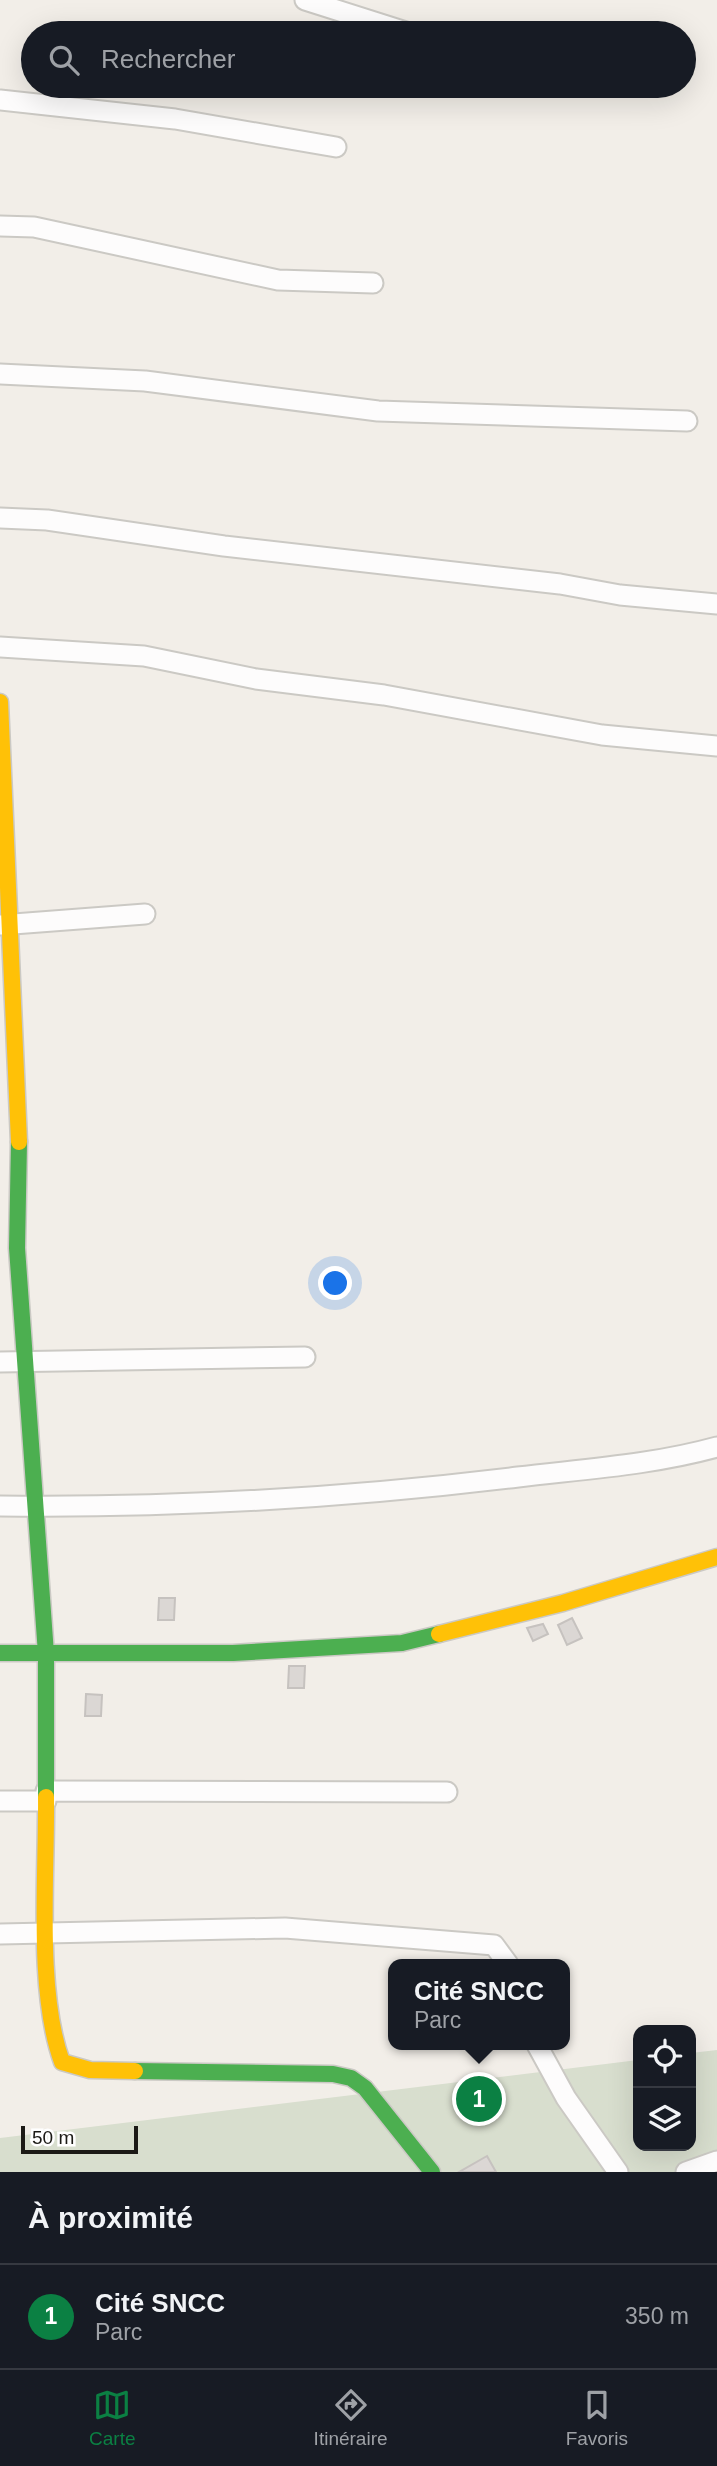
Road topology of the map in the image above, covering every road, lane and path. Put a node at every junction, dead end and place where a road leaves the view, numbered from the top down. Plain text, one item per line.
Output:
1 (304, 0) edge
2 (371, 21) edge
3 (0, 100) edge
4 (337, 147) dead end
5 (0, 226) edge
6 (373, 283) dead end
7 (0, 374) edge
8 (687, 421) dead end
9 (0, 518) edge
10 (717, 604) edge
11 (0, 647) edge
12 (0, 702) edge
13 (717, 746) edge
14 (145, 914) dead end
15 (4, 925) edge
16 (305, 1357) dead end
17 (0, 1362) edge
18 (27, 1362) junction
19 (717, 1447) edge
20 (0, 1506) edge
21 (36, 1506) junction
22 (717, 1557) edge
23 (0, 1653) edge
24 (46, 1654) junction
25 (447, 1792) dead end
26 (46, 1796) junction
27 (0, 1801) edge
28 (0, 1934) edge
29 (45, 1934) junction
30 (504, 1959) edge
31 (540, 2050) edge
32 (717, 2161) edge
33 (432, 2172) edge
34 (618, 2172) edge
35 (686, 2172) edge

1 - 2 street
3 - 4 street
5 - 6 street
7 - 8 street
9 - 10 street
11 - 13 street
12 - 15 street
14 - 15 street
15 - 18 street
16 - 18 street
17 - 18 street
18 - 21 street
19 - 21 street
20 - 21 street
21 - 24 street
22 - 24 street
23 - 24 street
24 - 26 street
25 - 26 street
26 - 27 street
26 - 29 street
28 - 29 street
29 - 30 street
29 - 33 street
31 - 34 street
32 - 35 street

